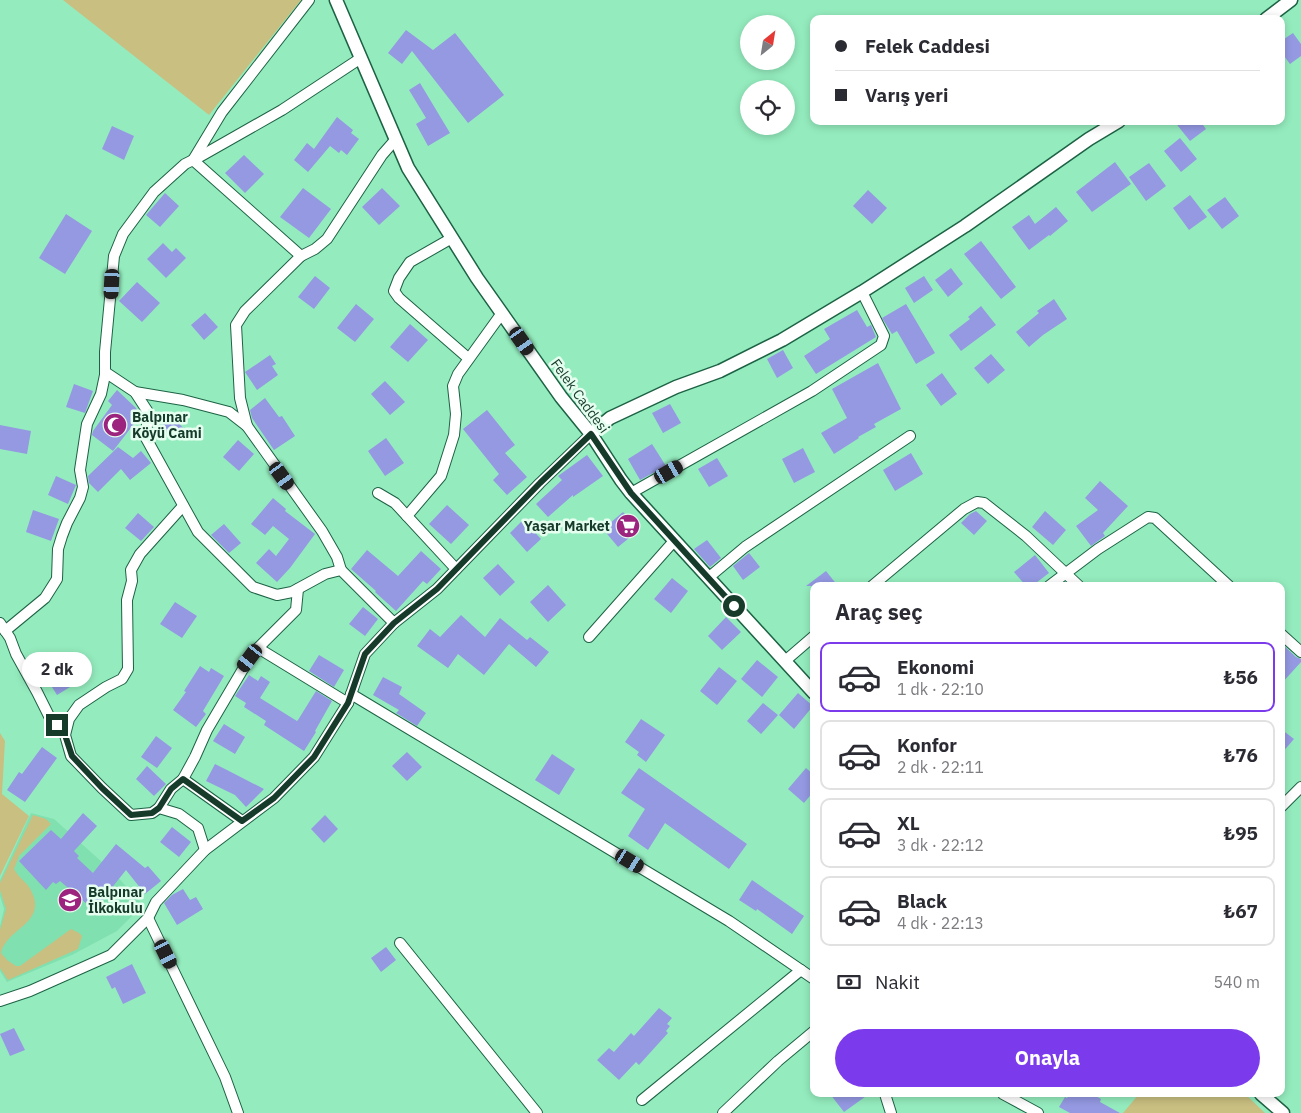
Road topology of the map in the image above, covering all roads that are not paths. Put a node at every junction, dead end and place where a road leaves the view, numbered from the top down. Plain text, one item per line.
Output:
1 (309, 0) edge
2 (336, 0) edge
3 (1291, 0) edge
4 (1271, 15) edge
5 (361, 58) junction
6 (1112, 125) edge
7 (396, 139) junction
8 (193, 160) junction
9 (452, 238) junction
10 (301, 256) junction
11 (862, 292) junction
12 (502, 313) junction
13 (468, 358) junction
14 (105, 372) junction
15 (135, 392) junction
16 (247, 426) junction
17 (591, 434) junction
18 (910, 436) dead end
19 (378, 493) dead end
20 (631, 493) junction
21 (183, 506) junction
22 (408, 516) junction
23 (674, 541) junction
24 (341, 570) junction
25 (456, 570) junction
26 (1065, 574) junction
27 (708, 578) junction
28 (877, 582) edge
29 (1054, 582) edge
30 (1074, 582) edge
31 (1225, 582) edge
32 (298, 589) junction
33 (394, 623) junction
34 (2, 627) edge
35 (589, 637) dead end
36 (1285, 638) edge
37 (810, 639) edge
38 (258, 648) junction
39 (1301, 652) edge
40 (785, 661) junction
41 (810, 689) edge
42 (350, 698) junction
43 (65, 735) junction
44 (183, 779) junction
45 (1301, 787) edge
46 (1285, 803) edge
47 (159, 808) junction
48 (242, 821) junction
49 (205, 850) junction
50 (148, 918) junction
51 (400, 944) dead end
52 (801, 970) junction
53 (810, 976) edge
54 (0, 1001) edge
55 (810, 1034) edge
56 (886, 1097) edge
57 (1009, 1097) edge
58 (1264, 1097) edge
59 (642, 1100) dead end
60 (238, 1113) edge
61 (537, 1113) edge
62 (723, 1113) edge
63 (892, 1113) edge
64 (1038, 1113) edge
65 (1283, 1113) edge

1 - 8 street
2 - 5 street, Felek Caddesi
3 - 4 street
5 - 7 street, Felek Caddesi
5 - 8 street
6 - 11 street
7 - 9 street, Felek Caddesi
7 - 10 street
8 - 10 street
8 - 14 street
9 - 12 street, Felek Caddesi
9 - 13 street
10 - 16 street
11 - 17 street
11 - 20 street
12 - 13 street
12 - 17 street, Felek Caddesi
13 - 22 street
14 - 15 street
14 - 34 street
15 - 16 street
15 - 21 street
16 - 24 street
17 - 20 street, Felek Caddesi
17 - 25 street
18 - 27 street
19 - 22 street
20 - 23 street, Felek Caddesi
21 - 32 street
21 - 43 street
22 - 25 street
23 - 27 street, Felek Caddesi
23 - 35 street
24 - 32 street
24 - 33 street
25 - 33 street
26 - 28 street
26 - 29 street
26 - 30 street
26 - 31 street
27 - 40 street, Felek Caddesi
32 - 38 street
33 - 42 street
34 - 43 street
36 - 39 street
37 - 40 street
38 - 42 street
38 - 44 street
40 - 41 street, Felek Caddesi
42 - 48 street
42 - 52 street
43 - 47 street
44 - 47 street
44 - 48 street
45 - 46 street
47 - 49 street
48 - 49 street
49 - 50 street
50 - 54 street
50 - 60 street
51 - 61 street
52 - 53 street
52 - 59 street
55 - 62 street
56 - 63 street
57 - 64 street
58 - 65 street

